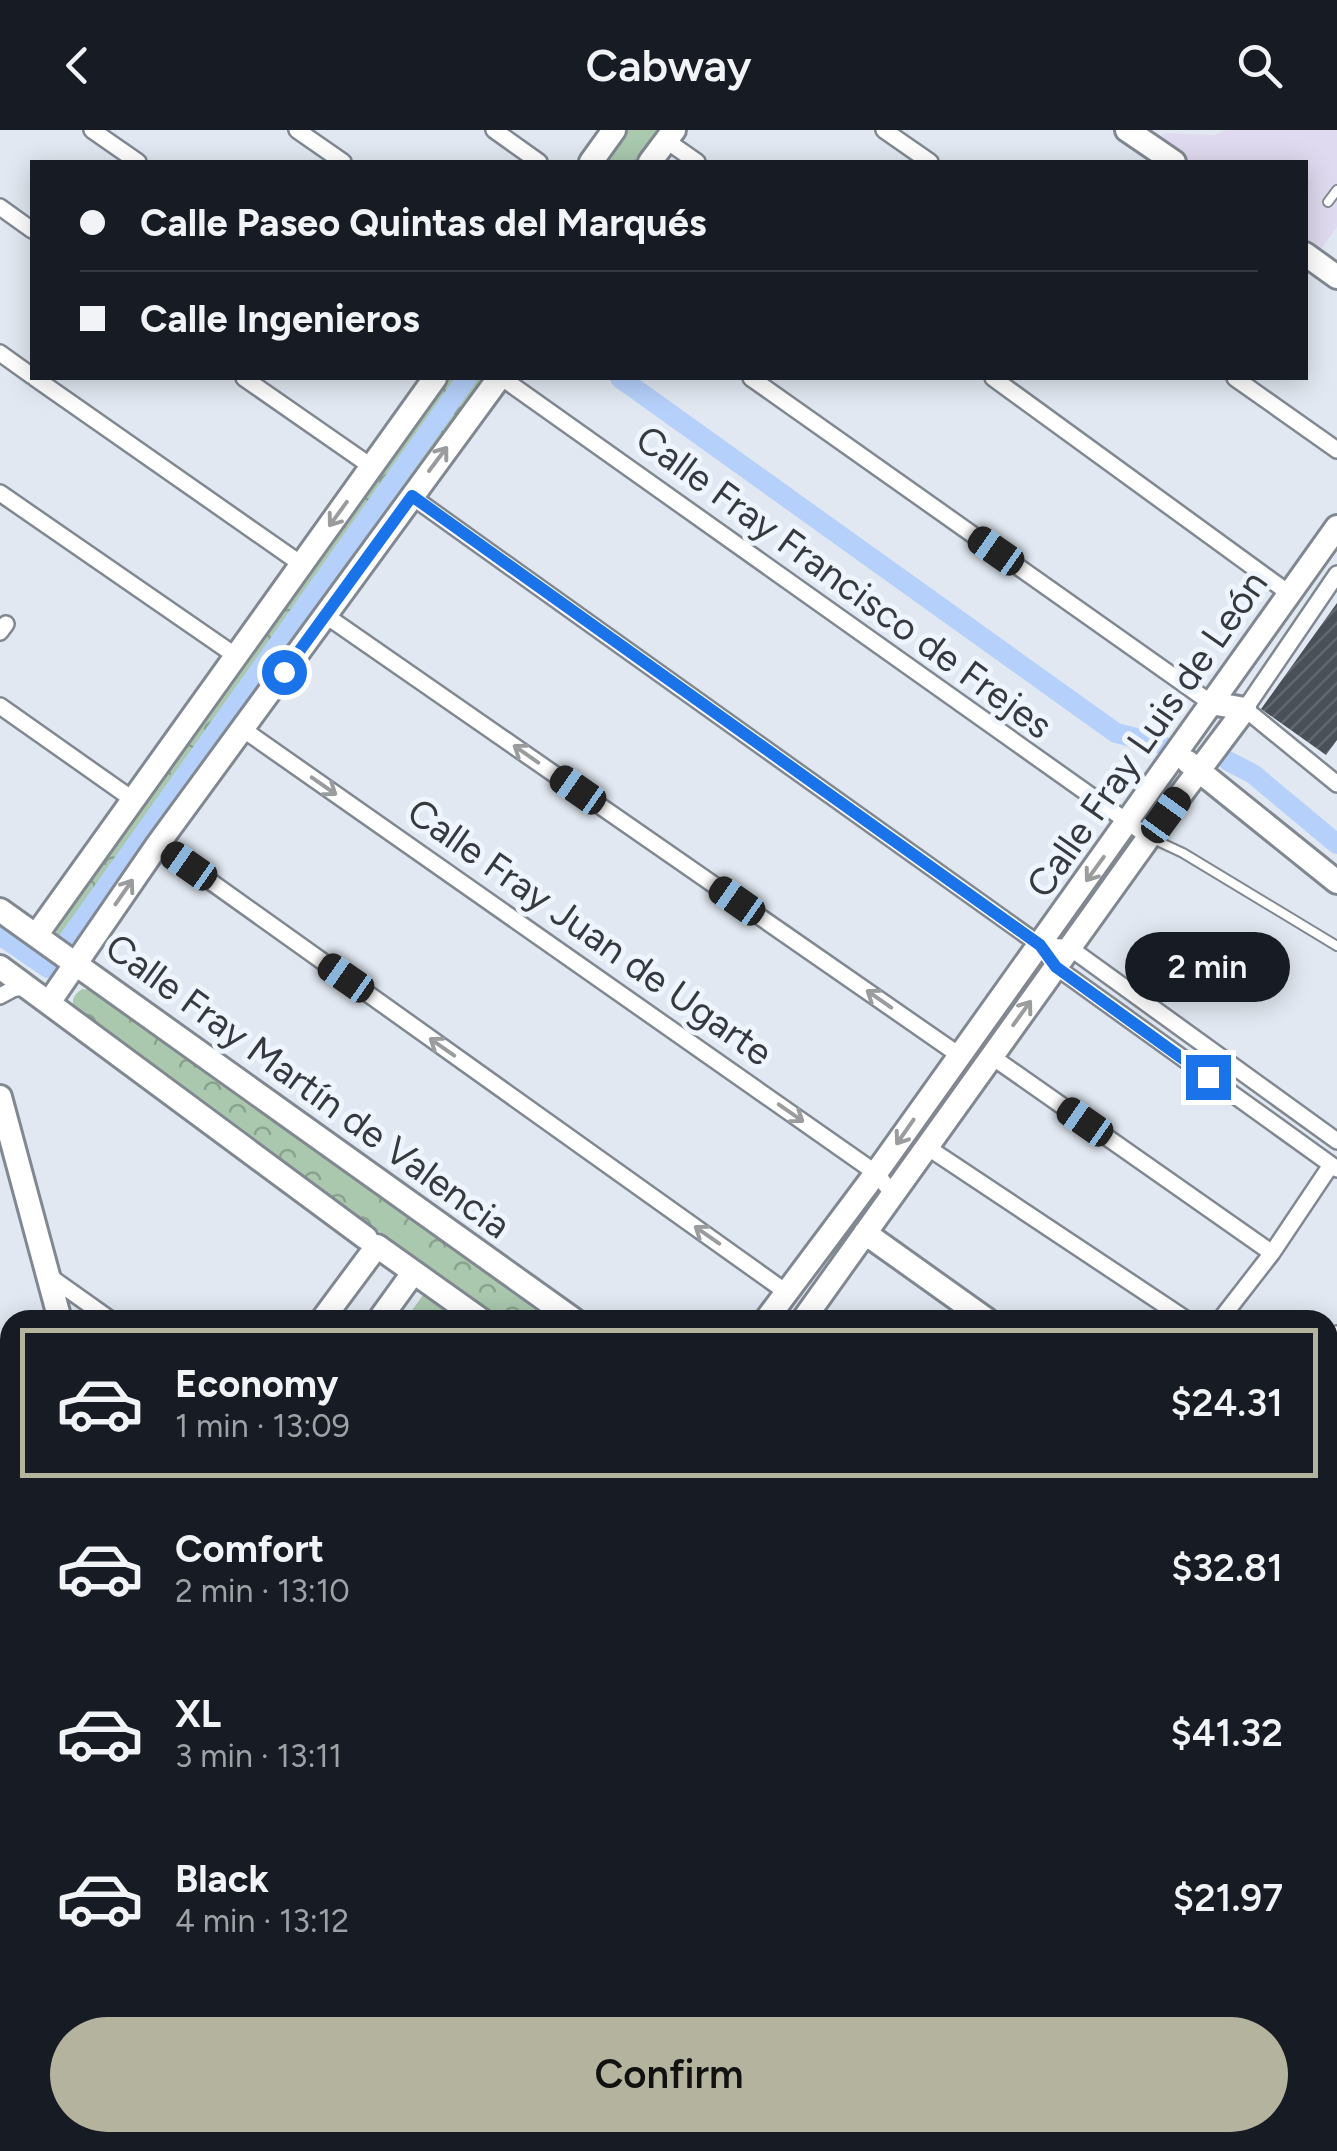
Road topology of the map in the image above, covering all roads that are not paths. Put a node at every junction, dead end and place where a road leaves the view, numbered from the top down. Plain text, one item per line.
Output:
1 (92, 130) edge
2 (297, 130) edge
3 (494, 130) edge
4 (614, 130) edge
5 (884, 130) edge
6 (1127, 130) edge
7 (671, 135) edge
8 (135, 160) edge
9 (339, 160) edge
10 (536, 160) edge
11 (592, 160) edge
12 (652, 160) edge
13 (695, 160) edge
14 (927, 160) edge
15 (1171, 160) edge
16 (1337, 190) edge
17 (1328, 202) dead end
18 (0, 207) edge
19 (30, 229) edge
20 (1308, 256) edge
21 (1336, 273) edge
22 (0, 353) edge
23 (30, 374) edge
24 (38, 380) edge
25 (247, 380) edge
26 (435, 380) edge
27 (499, 380) edge
28 (504, 380) edge
29 (754, 380) edge
30 (996, 380) edge
31 (1238, 380) edge
32 (1337, 450) edge
33 (372, 467) junction
34 (0, 493) edge
35 (412, 496) junction
36 (1337, 527) edge
37 (301, 564) junction
38 (1337, 574) edge
39 (1290, 594) junction
40 (324, 614) junction
41 (236, 656) junction
42 (1211, 704) junction
43 (0, 706) edge
44 (1245, 710) junction
45 (244, 730) junction
46 (1176, 752) junction
47 (1337, 761) edge
48 (1198, 771) junction
49 (1332, 780) edge
50 (132, 799) junction
51 (1127, 824) junction
52 (1149, 837) junction
53 (158, 844) junction
54 (1337, 882) edge
55 (0, 910) edge
56 (37, 934) junction
57 (1040, 945) junction
58 (1337, 946) edge
59 (1063, 957) junction
60 (75, 961) junction
61 (0, 967) edge
62 (28, 986) junction
63 (0, 996) edge
64 (50, 1001) junction
65 (959, 1055) junction
66 (991, 1056) junction
67 (0, 1097) edge
68 (1337, 1141) edge
69 (927, 1147) junction
70 (1334, 1167) edge
71 (876, 1173) junction
72 (893, 1194) junction
73 (864, 1233) junction
74 (372, 1242) junction
75 (1272, 1253) junction
76 (413, 1272) junction
77 (48, 1276) junction
78 (786, 1292) junction
79 (57, 1310) edge
80 (97, 1310) edge
81 (328, 1310) edge
82 (386, 1310) edge
83 (467, 1310) edge
84 (560, 1310) edge
85 (773, 1310) edge
86 (810, 1310) edge
87 (973, 1310) edge
88 (1172, 1310) edge
89 (1228, 1310) edge

1 - 8 street
2 - 9 street
3 - 10 street
4 - 11 street
5 - 14 street
6 - 15 street
7 - 12 street
7 - 13 street
16 - 17 lane
18 - 19 street
20 - 21 street
22 - 23 street
24 - 37 street
25 - 33 street
26 - 33 street
35 -> 27 street
28 - 51 street, Calle Fray Francisco de Frejes
29 - 42 street
30 - 39 street
31 - 32 street
33 -> 37 street
34 - 41 street
35 - 40 street
35 - 57 street
36 - 39 street, Calle Fray Luis de León
37 - 41 street
38 - 44 street, Calle Fray Luis de León
39 - 42 street, Calle Fray Luis de León
40 - 45 street
65 -> 40 street
41 - 50 street
42 - 44 street
42 - 46 street, Calle Fray Luis de León
43 - 50 street
44 - 48 street, Calle Fray Luis de León
44 - 49 street
45 - 53 street
45 -> 71 street, Calle Fray Juan de Ugarte
46 - 48 street
46 - 51 street, Calle Fray Luis de León
47 - 49 street
48 - 52 street, Calle Fray Luis de León
48 - 54 street
50 - 56 street
51 - 52 street, Calle Fray Francisco de Frejes
51 -> 57 street, Calle Fray Luis de León
52 - 58 lane
52 - 59 street, Calle Fray Luis de León
60 -> 53 street
78 -> 53 street
55 - 56 street, Calle Fray Martín de Valencia
56 - 60 street, Calle Fray Martín de Valencia
57 - 59 street
57 - 65 street, Calle Fray Luis de León
66 -> 59 street, Calle Fray Luis de León
59 - 68 street
59 - 70 street
60 - 64 street
60 - 84 street, Calle Fray Martín de Valencia
61 - 62 street
62 - 63 street
62 - 64 street
64 - 74 street
65 -> 71 street, Calle Fray Luis de León
66 - 69 street, Calle Fray Luis de León
66 - 75 street
67 - 77 street
69 - 72 street, Calle Fray Luis de León
69 - 88 street
70 - 75 street
71 - 72 street, Calle Fray Juan de Ugarte
71 - 78 street, Calle Fray Luis de León
72 - 73 street, Calle Fray Luis de León
73 - 86 street, Calle Fray Luis de León
73 - 87 street
74 - 76 street
74 - 81 street
75 - 89 street
76 - 82 street
76 - 83 street
77 - 79 street
77 - 80 street
78 - 85 street, Calle Fray Luis de León

